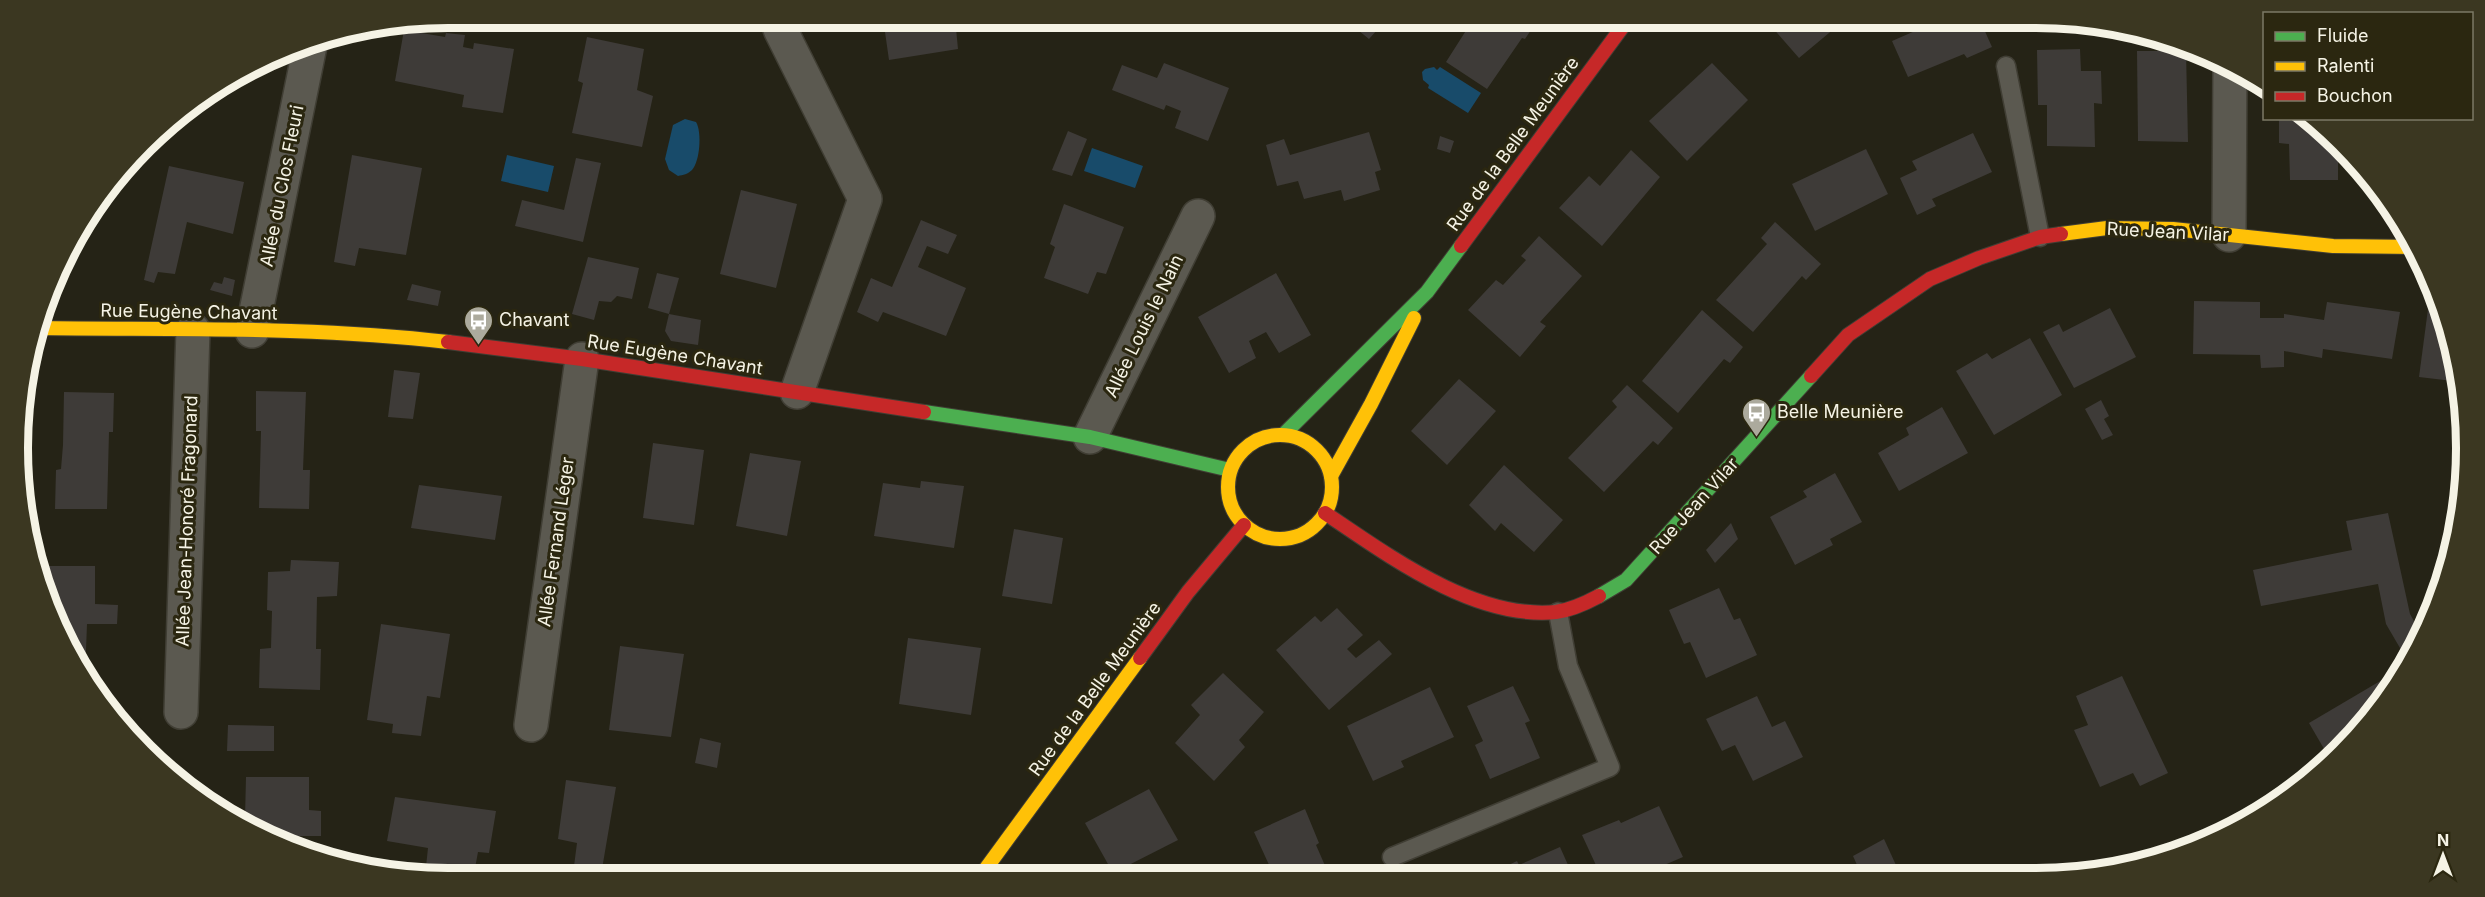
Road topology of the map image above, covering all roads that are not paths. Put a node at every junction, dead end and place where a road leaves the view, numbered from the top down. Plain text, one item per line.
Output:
1 (780, 28) edge
2 (1622, 28) edge
3 (309, 53) edge
4 (2006, 66) dead end
5 (2230, 76) edge
6 (1198, 216) dead end
7 (2229, 235) junction
8 (2040, 237) junction
9 (2404, 247) edge
10 (1427, 292) junction
11 (47, 328) edge
12 (193, 330) junction
13 (252, 331) junction
14 (582, 359) junction
15 (797, 392) junction
16 (1283, 435) junction
17 (1090, 437) junction
18 (1230, 470) junction
19 (1331, 476) junction
20 (1325, 513) junction
21 (1244, 525) junction
22 (1557, 612) junction
23 (181, 712) dead end
24 (531, 724) dead end
25 (1392, 857) dead end
26 (986, 868) edge

1 - 15 street
2 - 10 street, Rue de la Belle Meunière
3 - 13 street, Allée du Clos Fleuri
4 - 8 lane
5 - 7 street
6 - 17 street, Allée Louis le Nain
7 - 8 street, Rue Jean Vilar
7 - 9 street, Rue Jean Vilar
8 - 22 street, Rue Jean Vilar
10 - 16 street, Rue de la Belle Meunière
10 - 19 street, Rue de la Belle Meunière
11 - 12 street, Rue Eugène Chavant
12 - 13 street, Rue Eugène Chavant
12 - 23 street, Allée Jean-Honoré Fragonard
13 - 14 street, Rue Eugène Chavant
14 - 15 street, Rue Eugène Chavant
14 - 24 street, Allée Fernand Léger
15 - 17 street, Rue Eugène Chavant
16 - 18 street
16 - 19 street
17 - 18 street, Rue Eugène Chavant
18 - 21 street
19 - 20 street
20 - 21 street
20 - 22 street, Rue Jean Vilar
21 - 26 street, Rue de la Belle Meunière
22 - 25 lane

